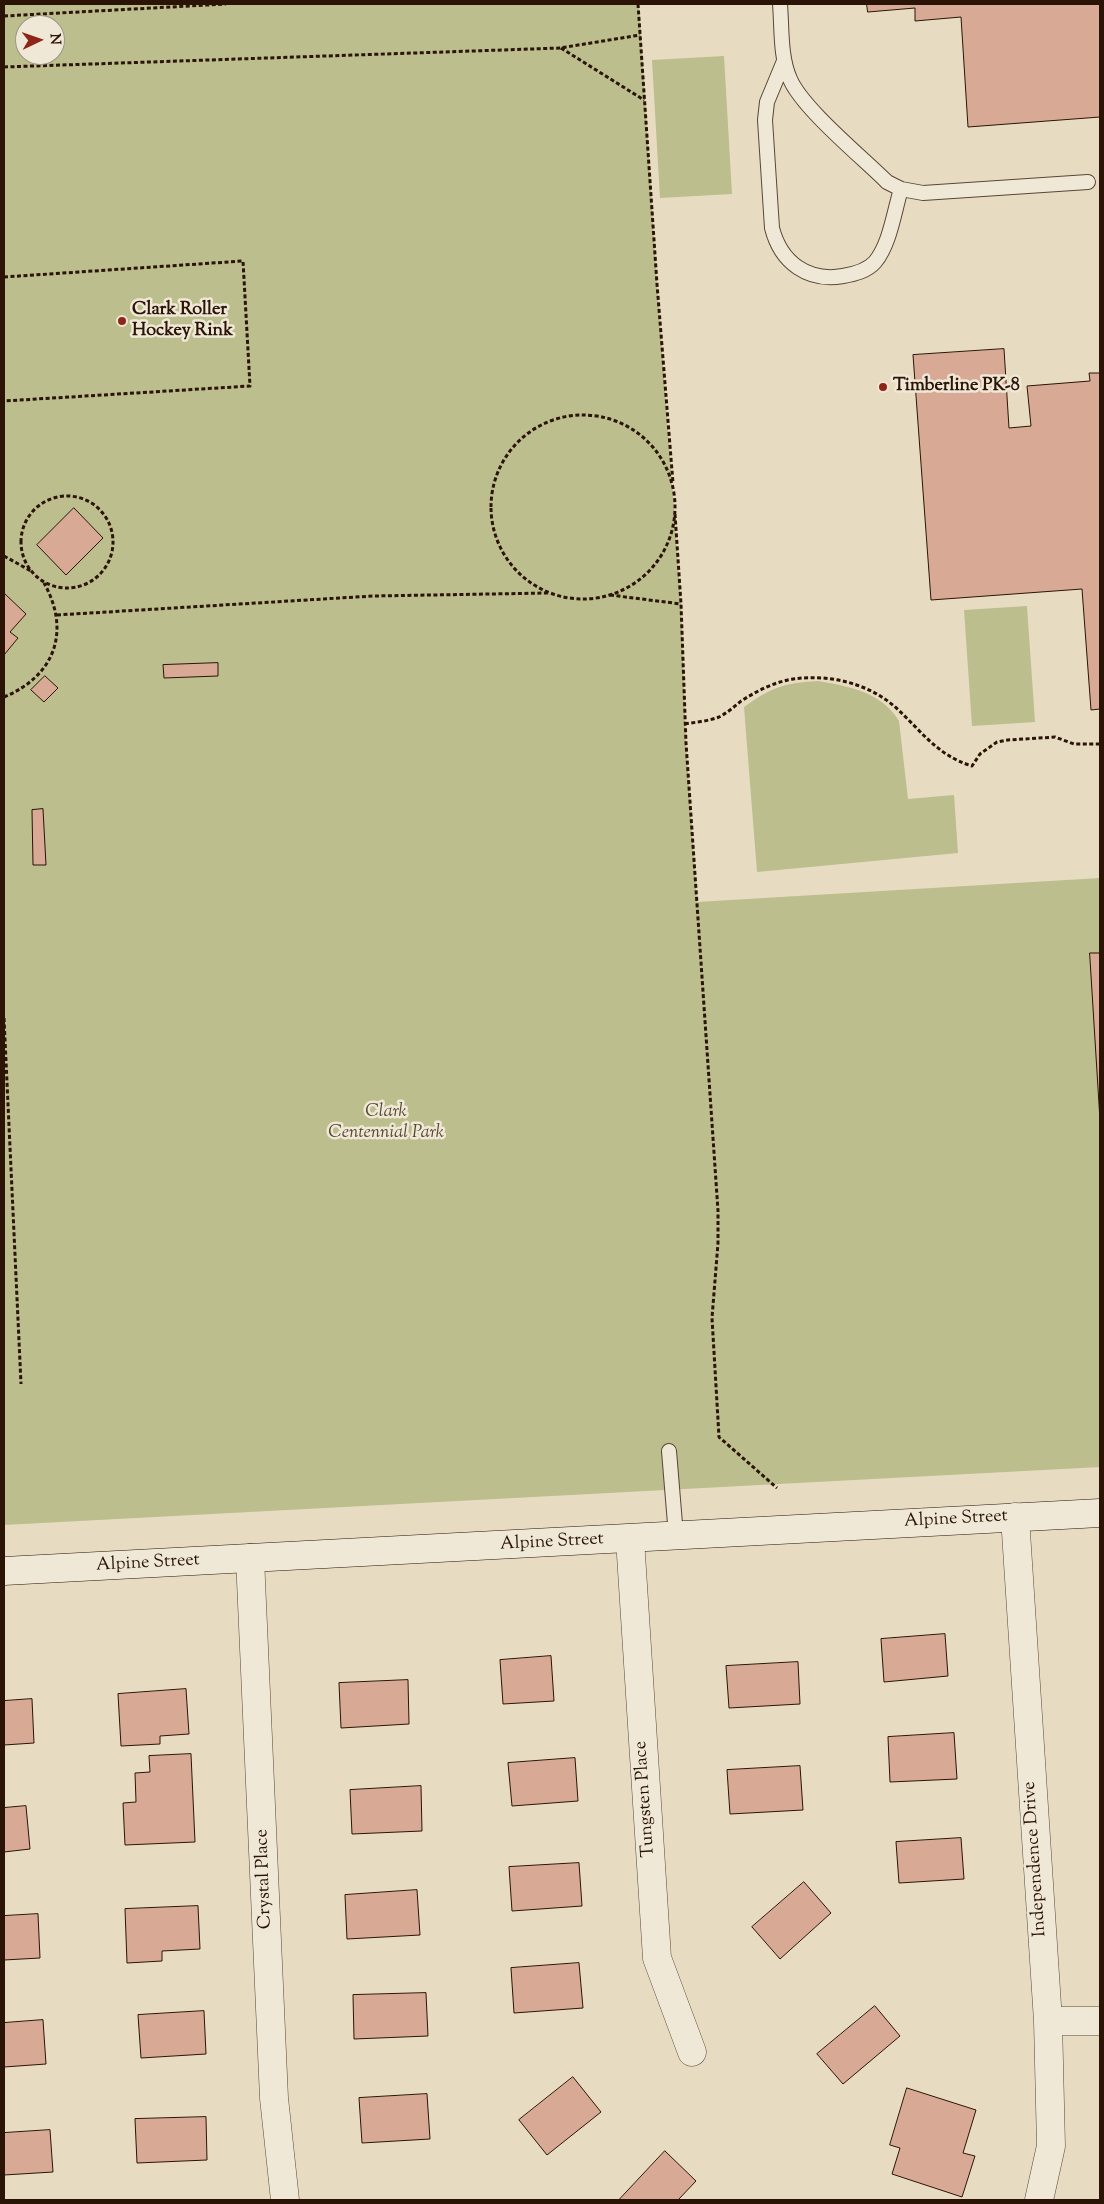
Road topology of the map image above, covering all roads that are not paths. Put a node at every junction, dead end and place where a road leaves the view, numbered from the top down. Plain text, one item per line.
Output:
1 (780, 4) edge
2 (784, 61) junction
3 (1088, 182) dead end
4 (901, 189) junction
5 (669, 1451) dead end
6 (1100, 1513) edge
7 (1015, 1517) junction
8 (676, 1536) junction
9 (630, 1539) junction
10 (250, 1558) junction
11 (4, 1571) edge
12 (1048, 2021) junction
13 (1100, 2021) edge
14 (692, 2052) dead end
15 (284, 2200) edge
16 (1039, 2200) edge

1 - 2 lane
2 - 4 lane
2 - 4 lane
3 - 4 lane
5 - 8 lane
6 - 7 street, Alpine Street
7 - 8 street, Alpine Street
7 - 12 street, Independence Drive
8 - 9 street, Alpine Street
9 - 10 street, Alpine Street
9 - 14 street, Tungsten Place
10 - 11 street, Alpine Street
10 - 15 street, Crystal Place
12 - 13 street
12 - 16 street, Independence Drive

